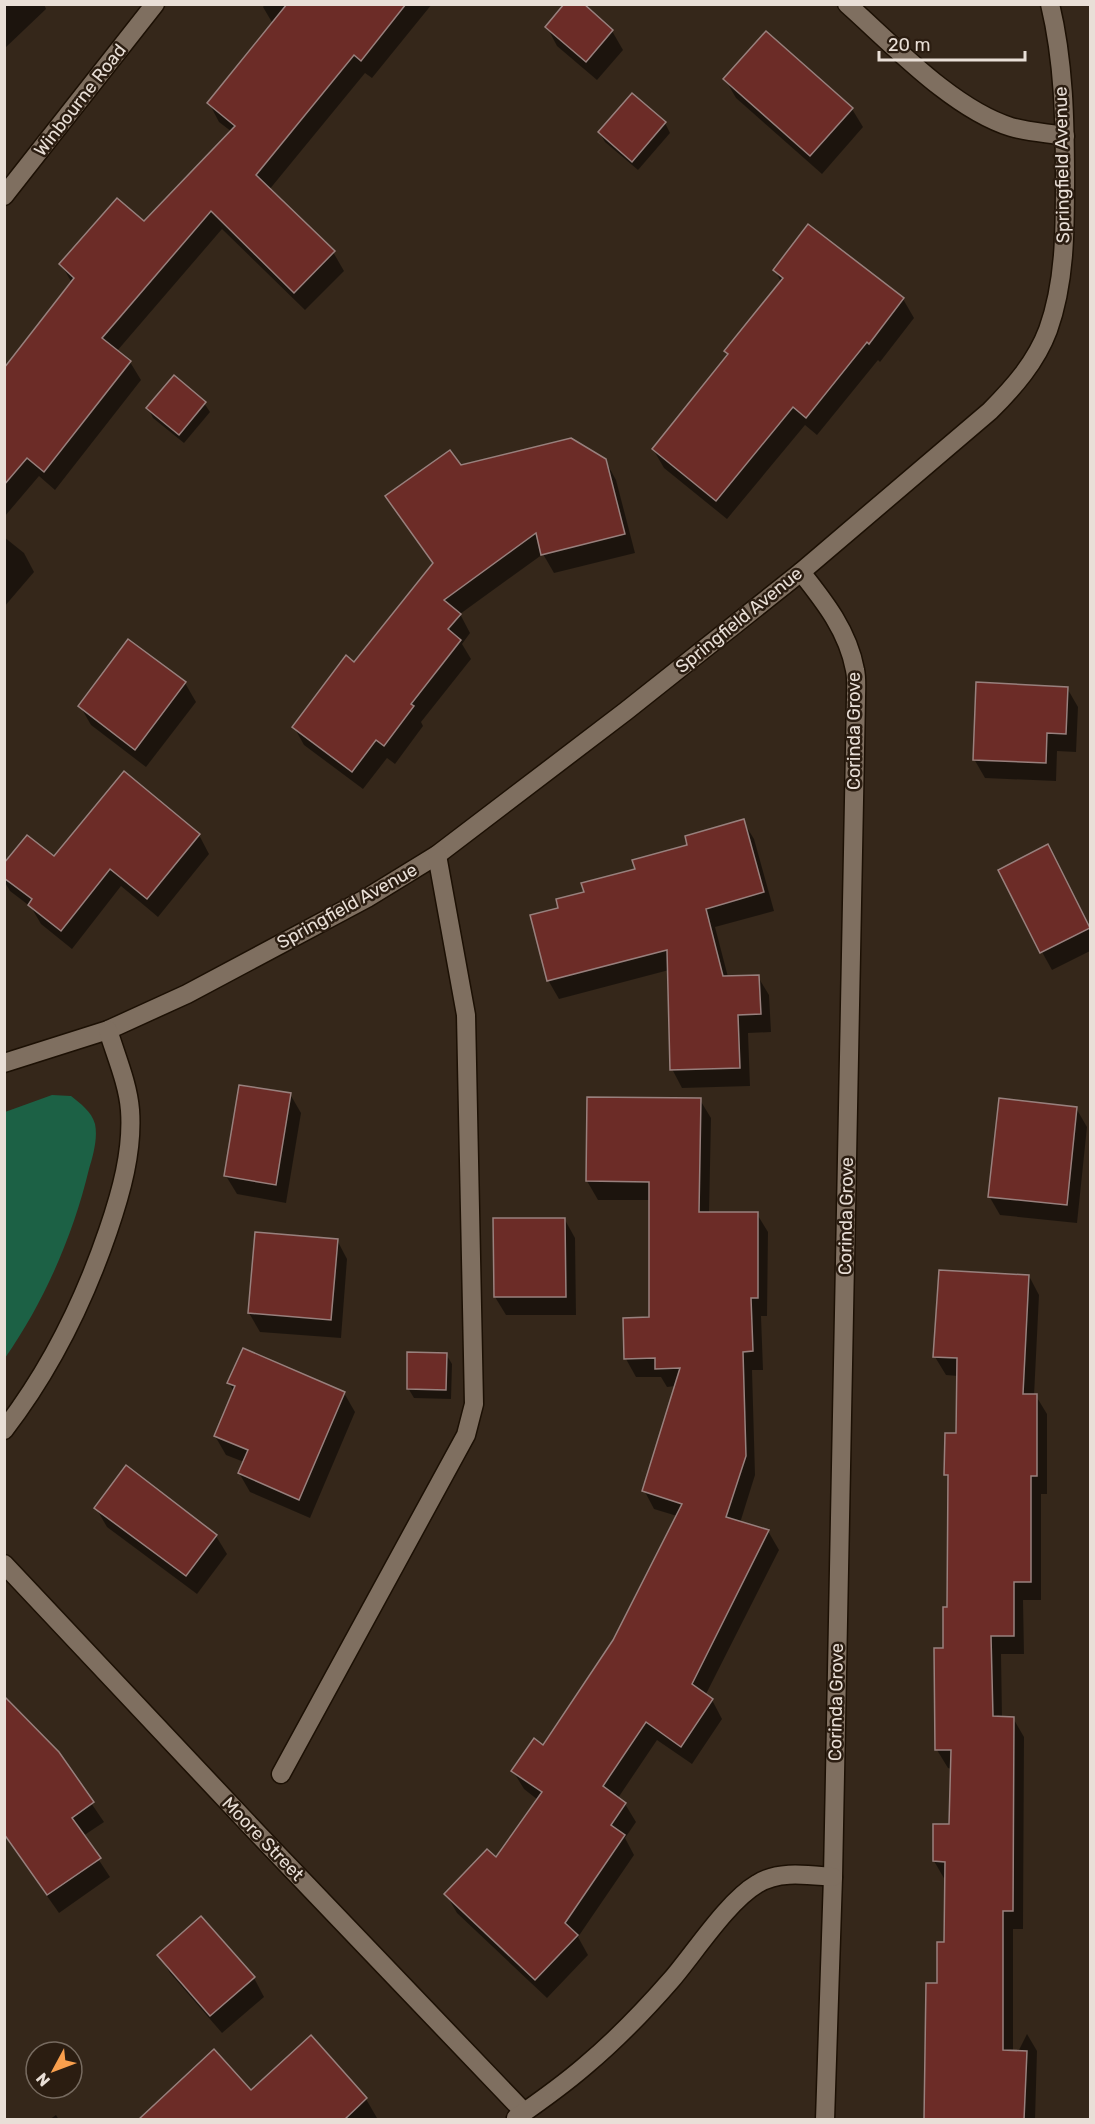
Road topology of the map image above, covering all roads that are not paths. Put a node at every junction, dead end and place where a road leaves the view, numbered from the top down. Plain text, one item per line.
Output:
1 (155, 4) edge
2 (847, 4) edge
3 (1050, 4) edge
4 (1065, 136) junction
5 (4, 196) edge
6 (801, 572) junction
7 (437, 855) junction
8 (108, 1030) junction
9 (4, 1063) edge
10 (4, 1430) edge
11 (4, 1564) edge
12 (281, 1774) dead end
13 (833, 1877) junction
14 (519, 2116) edge
15 (825, 2120) edge

1 - 5 street, Winbourne Road
2 - 4 street
3 - 4 street, Springfield Avenue
4 - 6 street, Springfield Avenue
6 - 7 street, Springfield Avenue
6 - 13 street, Corinda Grove
7 - 8 street, Springfield Avenue
7 - 12 street
8 - 9 street, Springfield Avenue
8 - 10 street
11 - 14 street, Moore Street
13 - 14 street
13 - 15 street, Corinda Grove

